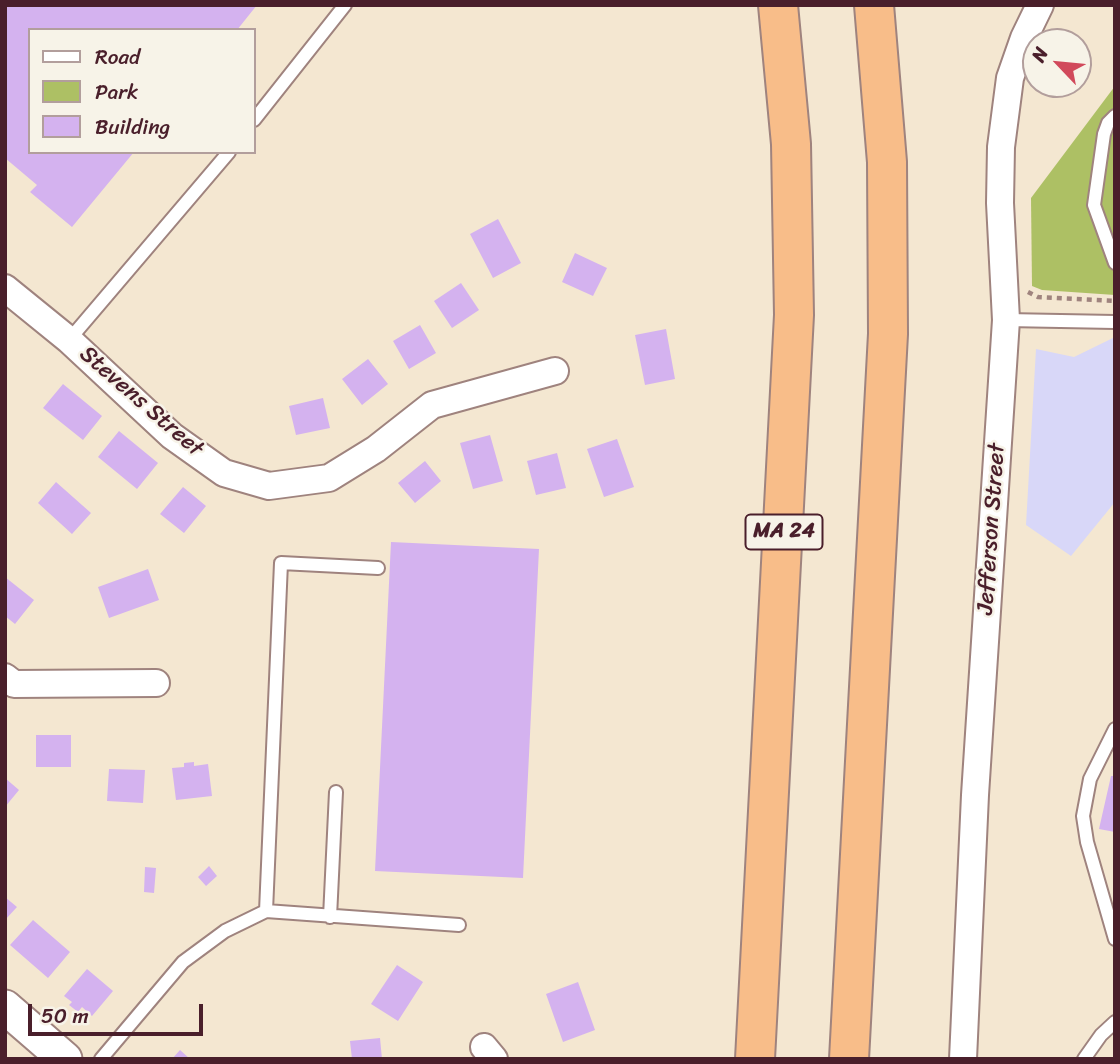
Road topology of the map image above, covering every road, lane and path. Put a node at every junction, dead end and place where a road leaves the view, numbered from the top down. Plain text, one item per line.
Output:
1 (345, 5) edge
2 (778, 5) edge
3 (874, 5) edge
4 (1040, 5) edge
5 (1115, 116) edge
6 (256, 117) edge
7 (227, 154) edge
8 (1115, 263) edge
9 (5, 288) edge
10 (1024, 290) dead end
11 (1115, 301) edge
12 (1006, 320) junction
13 (1115, 322) edge
14 (69, 340) junction
15 (555, 370) dead end
16 (378, 568) dead end
17 (156, 683) dead end
18 (8, 685) edge
19 (1115, 729) edge
20 (336, 792) dead end
21 (266, 911) junction
22 (330, 917) junction
23 (459, 925) dead end
24 (1115, 939) edge
25 (5, 1007) edge
26 (1115, 1022) edge
27 (65, 1059) edge
28 (101, 1059) edge
29 (755, 1059) edge
30 (849, 1059) edge
31 (963, 1059) edge
32 (1084, 1059) edge

1 - 6 lane
2 - 29 highway, MA 24
3 - 30 highway
4 - 12 street, Jefferson Street
5 - 8 lane
7 - 14 lane
9 - 14 street, Stevens Street
10 - 11 path
12 - 13 lane
12 - 31 street, Jefferson Street
14 - 15 street, Stevens Street
16 - 21 lane
17 - 18 street
19 - 24 lane
20 - 22 lane
21 - 22 lane
21 - 28 lane
22 - 23 lane
25 - 27 street
26 - 32 lane

